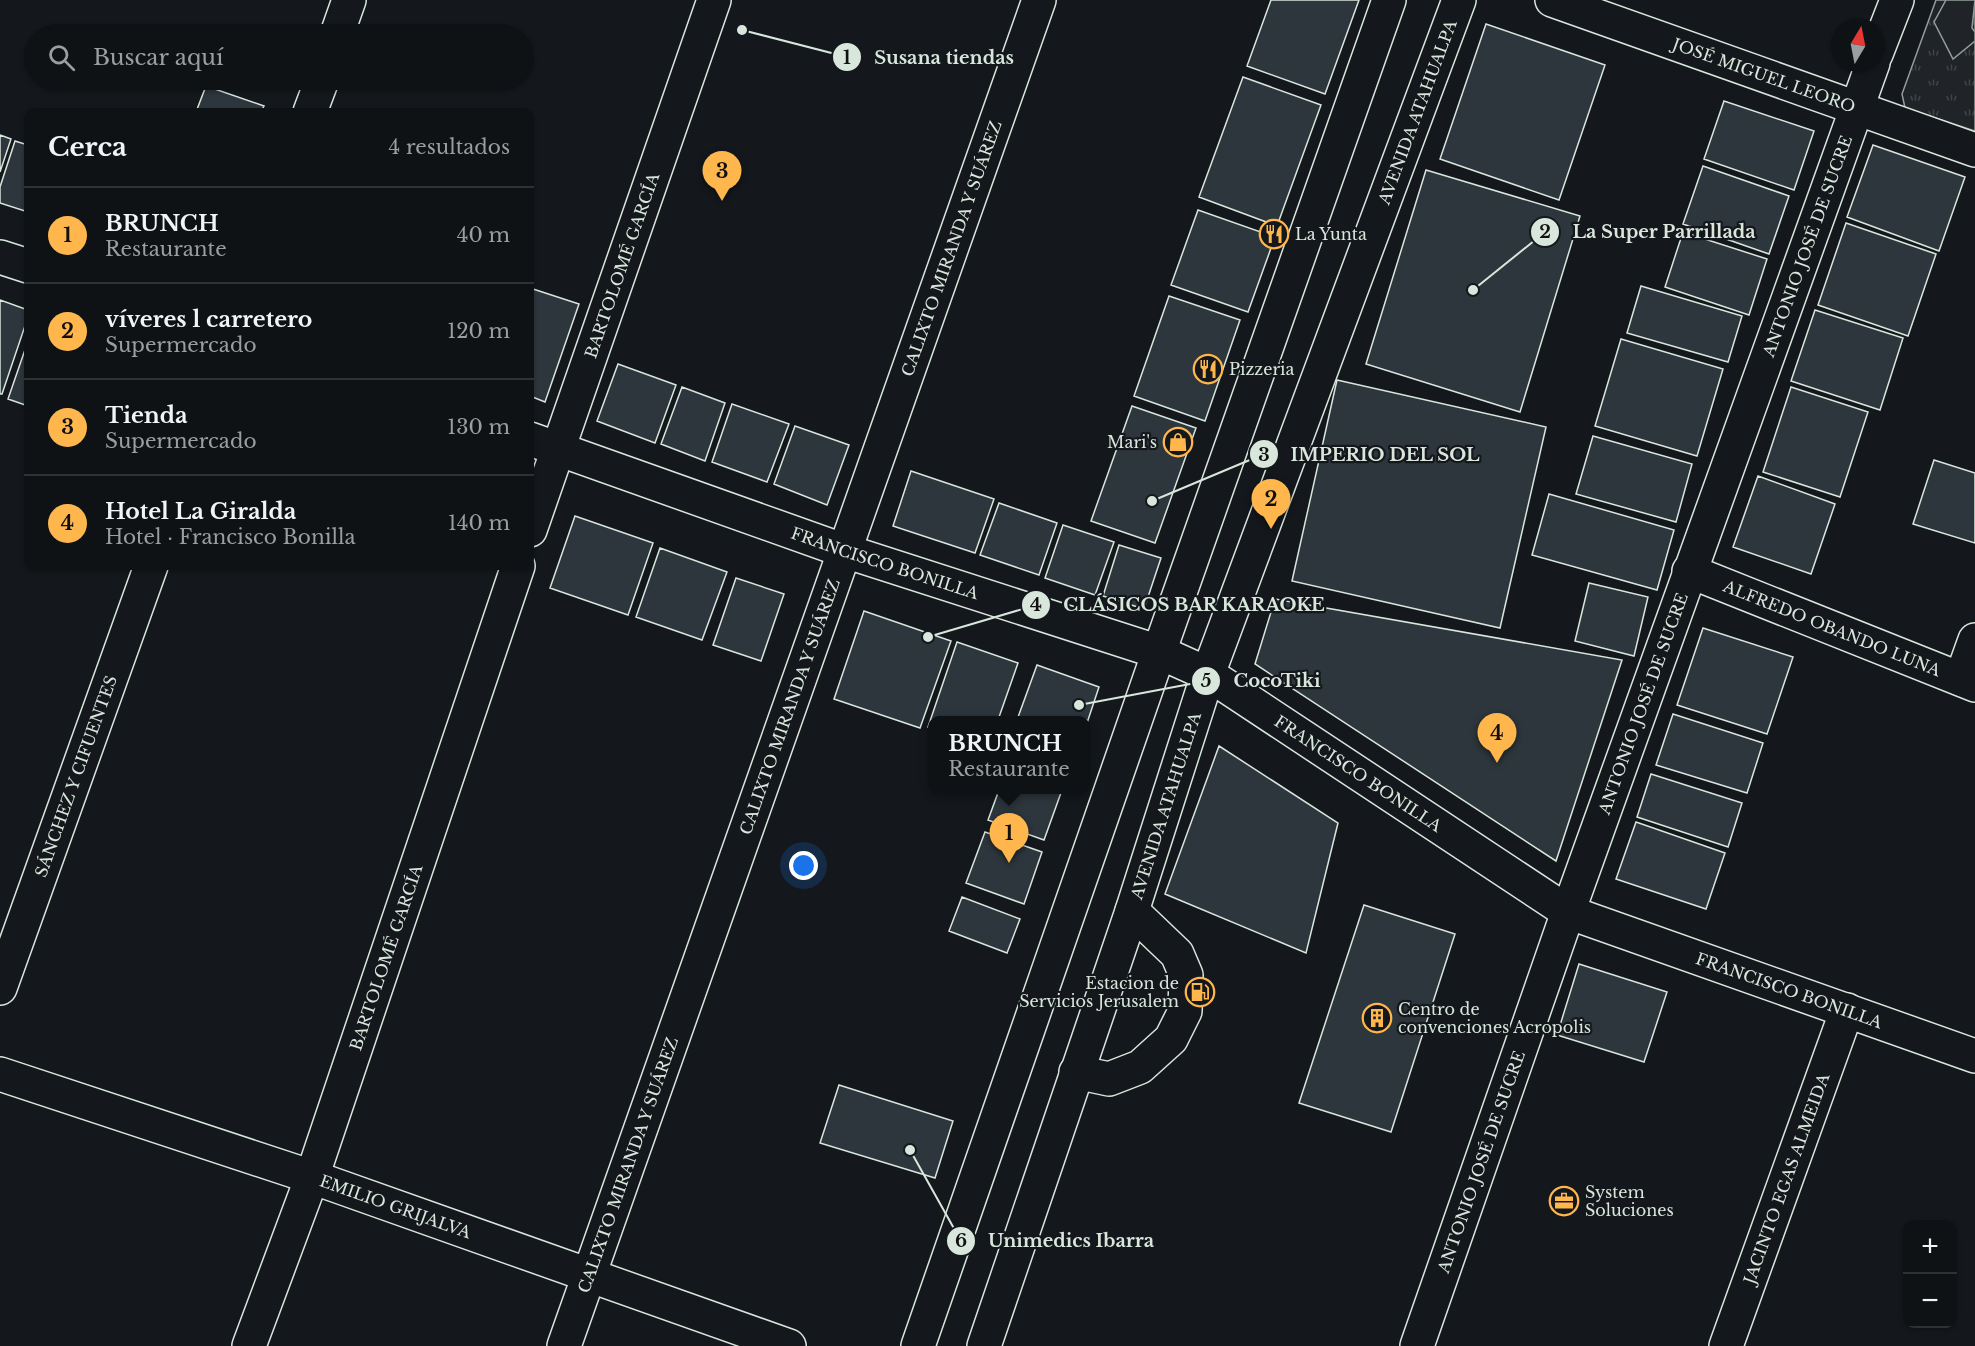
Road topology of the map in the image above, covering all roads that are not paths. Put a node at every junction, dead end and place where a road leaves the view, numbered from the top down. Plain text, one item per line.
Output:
1 (349, 0) edge
2 (714, 0) edge
3 (1039, 0) edge
4 (1389, 0) edge
5 (1459, 0) edge
6 (1552, 0) edge
7 (1897, 0) edge
8 (341, 24) edge
9 (1885, 31) edge
10 (1869, 72) edge
11 (318, 90) edge
12 (311, 108) edge
13 (1855, 108) junction
14 (1975, 150) edge
15 (0, 257) edge
16 (24, 265) edge
17 (543, 444) edge
18 (534, 504) edge
19 (844, 551) junction
20 (150, 570) edge
21 (517, 570) edge
22 (1689, 571) junction
23 (1975, 640) edge
24 (1159, 652) junction
25 (1208, 674) junction
26 (1968, 682) edge
27 (1132, 911) junction
28 (1568, 912) junction
29 (0, 988) edge
30 (1847, 1010) junction
31 (1975, 1056) edge
32 (1076, 1072) junction
33 (0, 1074) edge
34 (312, 1178) junction
35 (589, 1275) junction
36 (249, 1346) edge
37 (564, 1346) edge
38 (789, 1346) edge
39 (918, 1346) edge
40 (984, 1346) edge
41 (1417, 1346) edge
42 (1726, 1346) edge

1 - 8 street
2 - 17 street, BARTOLOMÉ GARCÍA
3 - 19 street, CALIXTO MIRANDA Y SUÁREZ
4 - 24 street
5 - 25 street, AVENIDA ATAHUALPA
6 - 13 street, JOSÉ MIGUEL LEORO
7 - 9 street
10 - 13 street, ANTONIO JOSÉ DE SUCRE
11 - 12 street
13 - 14 street, JOSÉ MIGUEL LEORO
13 - 22 street, ANTONIO JOSÉ DE SUCRE
15 - 16 street
17 - 18 street, BARTOLOMÉ GARCÍA
17 - 19 street, FRANCISCO BONILLA
19 - 24 street, FRANCISCO BONILLA
19 - 35 street, CALIXTO MIRANDA Y SUÁREZ
20 - 29 street, SÁNCHEZ Y CIFUENTES
21 - 34 street, BARTOLOMÉ GARCÍA
22 - 26 street, ALFREDO OBANDO LUNA
22 - 28 street, ANTONIO JOSÉ DE SUCRE
23 - 26 street
24 - 25 street, FRANCISCO BONILLA
24 - 39 street
25 - 27 street, AVENIDA ATAHUALPA
25 - 28 street, FRANCISCO BONILLA
27 - 32 street, AVENIDA ATAHUALPA
27 - 32 street
28 - 30 street, FRANCISCO BONILLA
28 - 41 street, ANTONIO JOSÉ DE SUCRE
30 - 31 street, FRANCISCO BONILLA
30 - 42 street, JACINTO EGAS ALMEIDA
32 - 40 street, AVENIDA ATAHUALPA
33 - 34 street, EMILIO GRIJALVA
34 - 35 street, EMILIO GRIJALVA
34 - 36 street, BARTOLOMÉ GARCÍA
35 - 37 street, CALIXTO MIRANDA Y SUÁREZ
35 - 38 street, EMILIO GRIJALVA

